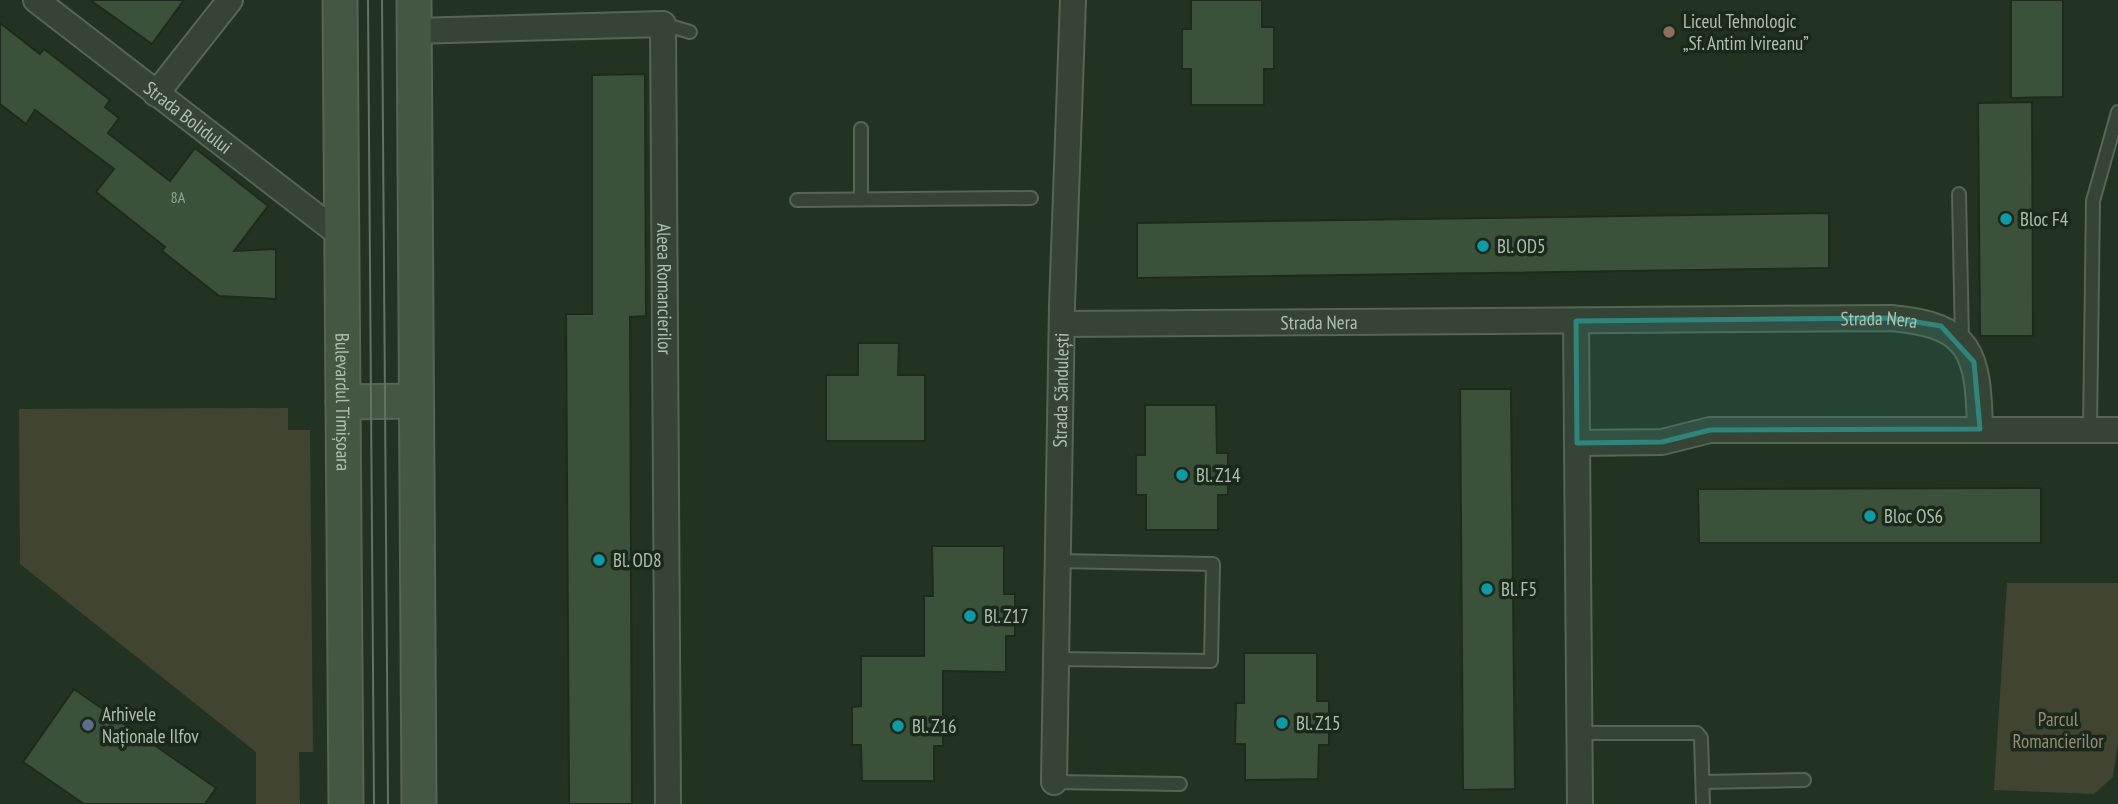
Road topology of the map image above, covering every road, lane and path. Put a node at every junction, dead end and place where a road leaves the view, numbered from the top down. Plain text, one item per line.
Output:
1 (36, 0) edge
2 (230, 0) edge
3 (340, 0) edge
4 (1073, 0) edge
5 (414, 15) edge
6 (663, 24) junction
7 (690, 32) dead end
8 (156, 94) junction
9 (2118, 112) edge
10 (861, 128) dead end
11 (1959, 194) dead end
12 (1031, 198) dead end
13 (861, 199) junction
14 (797, 200) dead end
15 (342, 236) junction
16 (1576, 321) junction
17 (1062, 324) junction
18 (1962, 345) junction
19 (416, 401) junction
20 (343, 402) junction
21 (1980, 429) junction
22 (2090, 429) junction
23 (2118, 430) edge
24 (1577, 443) junction
25 (1058, 561) junction
26 (1056, 659) junction
27 (1579, 733) junction
28 (1804, 780) dead end
29 (1054, 782) joint
30 (1703, 782) junction
31 (1180, 784) dead end
32 (346, 804) edge
33 (419, 804) edge
34 (668, 804) edge
35 (1580, 804) edge
36 (1703, 804) edge

1 - 8 street, Strada Bolidului
2 - 8 street
3 - 15 main road, Bulevardul Timișoara
4 - 17 street, Strada Săndulești
5 - 6 street
5 - 19 main road
6 - 7 lane
6 - 34 street, Aleea Romancierilor
8 - 15 street, Strada Bolidului
9 - 22 lane
10 - 13 lane
11 - 18 lane
12 - 13 lane
13 - 14 lane
15 - 20 main road, Bulevardul Timișoara
16 - 17 street, Strada Nera
16 - 18 street, Strada Nera
16 - 24 street
17 - 25 street, Strada Săndulești
18 - 21 street
19 - 20 main road
19 - 33 main road
20 - 32 main road, Bulevardul Timișoara
21 - 22 street
21 - 24 street
22 - 23 street
24 - 27 street
25 - 26 street, Strada Săndulești
25 - 26 lane
26 - 29 street, Strada Săndulești
27 - 30 lane
27 - 35 street
28 - 30 lane
29 - 31 lane
30 - 36 lane

